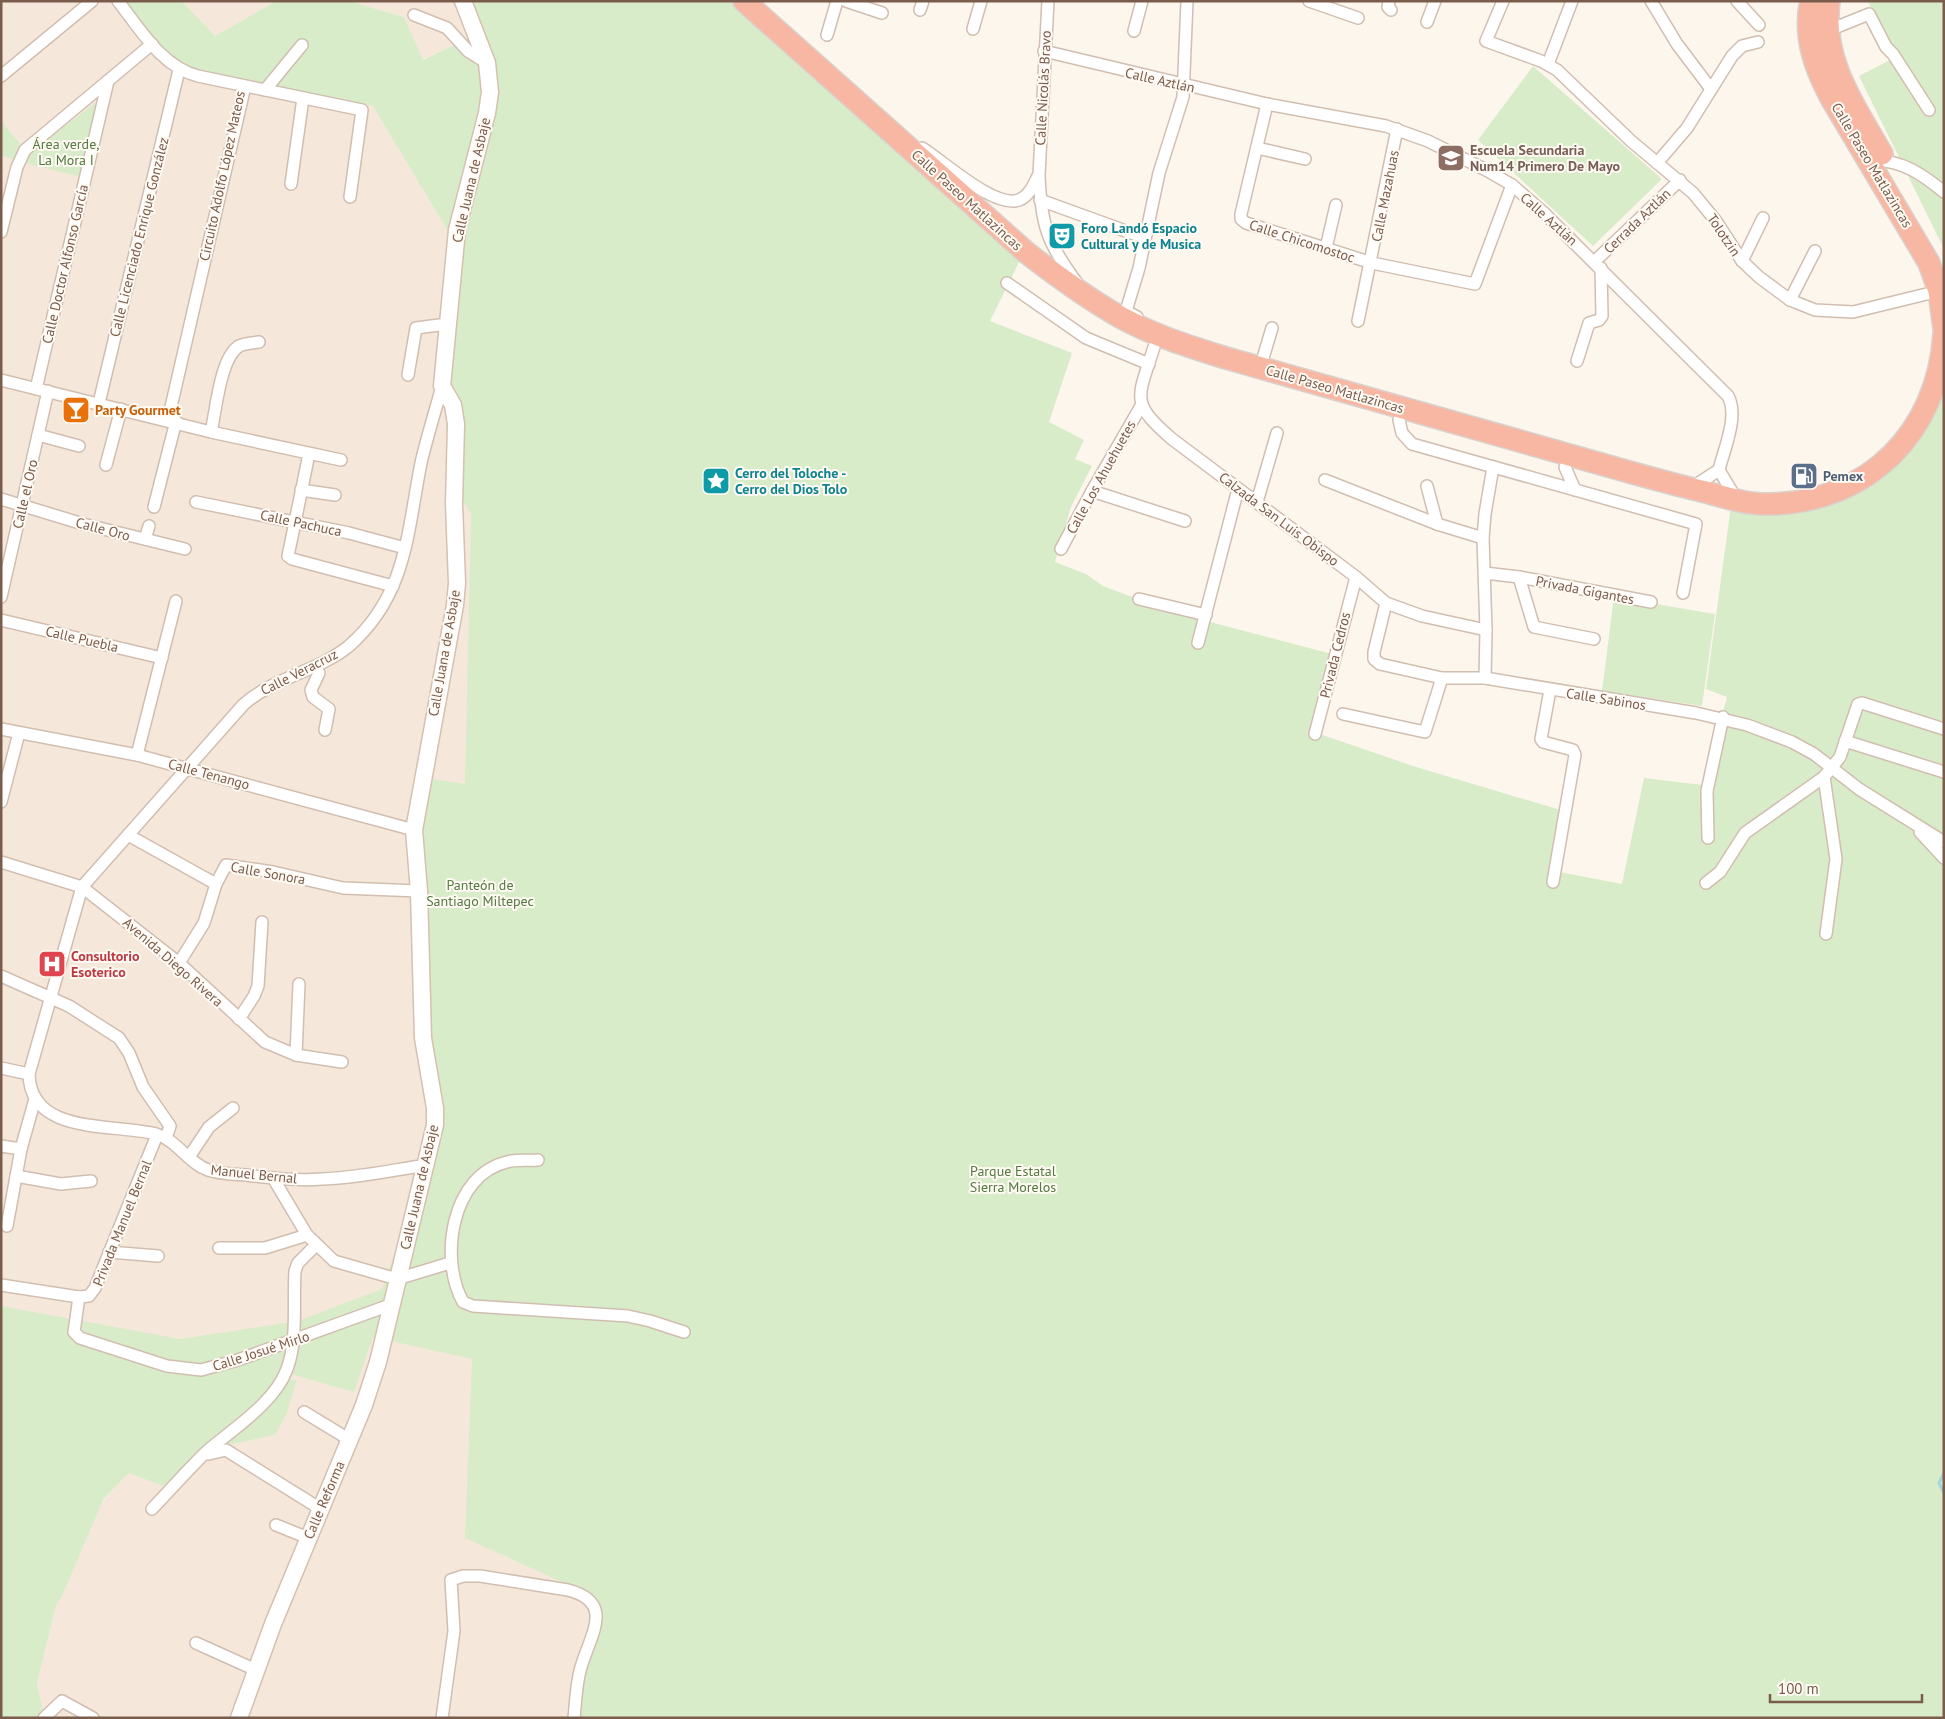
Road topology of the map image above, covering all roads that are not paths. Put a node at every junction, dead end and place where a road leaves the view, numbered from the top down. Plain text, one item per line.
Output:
1 (92, 1) edge
2 (118, 1) edge
3 (726, 1) edge
4 (744, 1) edge
5 (837, 1) edge
6 (846, 1) edge
7 (981, 1) edge
8 (1048, 1) edge
9 (1142, 1) edge
10 (1188, 1) edge
11 (1310, 1) edge
12 (1435, 1) edge
13 (1503, 1) edge
14 (1572, 1) edge
15 (1651, 1) edge
16 (1738, 1) edge
17 (1811, 1) edge
18 (1829, 1) edge
19 (462, 2) edge
20 (1326, 4) edge
21 (882, 13) dead end
22 (414, 15) dead end
23 (1358, 18) dead end
24 (1427, 22) dead end
25 (1759, 26) dead end
26 (974, 29) dead end
27 (1134, 31) dead end
28 (1827, 31) junction
29 (827, 35) dead end
30 (1758, 42) dead end
31 (152, 44) junction
32 (302, 45) dead end
33 (1044, 51) junction
34 (793, 54) junction
35 (487, 63) junction
36 (1548, 64) junction
37 (179, 70) junction
38 (1, 76) edge
39 (108, 81) junction
40 (244, 86) junction
41 (1185, 86) junction
42 (1711, 89) junction
43 (265, 90) junction
44 (303, 98) junction
45 (1267, 104) junction
46 (1929, 110) dead end
47 (887, 129) junction
48 (1398, 129) junction
49 (1257, 148) junction
50 (1305, 158) dead end
51 (1878, 160) junction
52 (1657, 163) junction
53 (1038, 175) junction
54 (1680, 180) junction
55 (291, 184) dead end
56 (1512, 185) junction
57 (1944, 192) edge
58 (350, 197) dead end
59 (1040, 200) junction
60 (1336, 205) dead end
61 (1763, 218) dead end
62 (1, 232) edge
63 (1145, 238) junction
64 (1326, 248) junction
65 (1815, 251) dead end
66 (1944, 260) edge
67 (1742, 261) junction
68 (1372, 263) junction
69 (1598, 265) junction
70 (1007, 283) dead end
71 (1939, 291) junction
72 (1089, 298) junction
73 (1790, 300) junction
74 (1358, 321) dead end
75 (447, 324) junction
76 (1272, 328) dead end
77 (1944, 328) edge
78 (1944, 334) edge
79 (259, 342) dead end
80 (1152, 356) junction
81 (1576, 361) dead end
82 (1261, 364) junction
83 (408, 375) dead end
84 (1, 380) edge
85 (442, 386) junction
86 (1304, 387) junction
87 (42, 390) junction
88 (1944, 400) edge
89 (99, 403) junction
90 (1141, 406) junction
91 (120, 409) junction
92 (1399, 420) junction
93 (172, 421) junction
94 (211, 432) junction
95 (1276, 433) dead end
96 (38, 435) junction
97 (79, 446) dead end
98 (309, 454) junction
99 (341, 460) dead end
100 (106, 465) dead end
101 (1493, 467) junction
102 (1565, 467) junction
103 (1719, 470) junction
104 (1646, 476) junction
105 (1325, 480) dead end
106 (1427, 486) dead end
107 (1238, 488) junction
108 (1690, 488) junction
109 (301, 490) junction
110 (1575, 490) junction
111 (1092, 491) junction
112 (335, 495) dead end
113 (1, 499) edge
114 (1737, 500) junction
115 (196, 502) dead end
116 (1257, 502) junction
117 (22, 506) junction
118 (154, 507) dead end
119 (1185, 521) dead end
120 (294, 522) junction
121 (1437, 524) junction
122 (149, 526) dead end
123 (1483, 538) junction
124 (145, 540) junction
125 (405, 548) junction
126 (1061, 548) dead end
127 (185, 549) dead end
128 (1486, 573) junction
129 (1356, 576) junction
130 (1519, 577) junction
131 (393, 586) junction
132 (1683, 593) dead end
133 (1, 597) edge
134 (1139, 599) dead end
135 (176, 601) dead end
136 (1652, 602) dead end
137 (1386, 603) junction
138 (1206, 615) junction
139 (1, 620) edge
140 (1486, 630) junction
141 (1594, 639) dead end
142 (1198, 643) dead end
143 (162, 658) junction
144 (319, 673) dead end
145 (1442, 678) junction
146 (1485, 678) junction
147 (1550, 690) junction
148 (1343, 714) dead end
149 (1723, 717) junction
150 (1, 729) edge
151 (1944, 729) edge
152 (325, 730) dead end
153 (19, 733) junction
154 (1315, 734) dead end
155 (1845, 740) junction
156 (137, 755) junction
157 (187, 767) junction
158 (1833, 767) junction
159 (1944, 772) edge
160 (1824, 777) junction
161 (1, 802) edge
162 (1910, 821) junction
163 (414, 830) junction
164 (128, 835) junction
165 (1708, 838) dead end
166 (1944, 842) edge
167 (1944, 858) edge
168 (2, 866) edge
169 (1553, 882) dead end
170 (1706, 883) dead end
171 (216, 884) junction
172 (82, 887) junction
173 (419, 892) junction
174 (262, 922) dead end
175 (1826, 934) dead end
176 (178, 963) junction
177 (1, 976) edge
178 (299, 984) dead end
179 (51, 996) junction
180 (239, 1019) junction
181 (296, 1055) junction
182 (342, 1062) dead end
183 (1, 1068) edge
184 (29, 1074) junction
185 (34, 1099) junction
186 (233, 1108) dead end
187 (162, 1136) junction
188 (1, 1146) edge
189 (21, 1149) junction
190 (189, 1157) junction
191 (538, 1160) dead end
192 (427, 1165) junction
193 (16, 1176) junction
194 (273, 1178) junction
195 (91, 1181) dead end
196 (7, 1226) dead end
197 (307, 1235) junction
198 (316, 1245) junction
199 (219, 1248) dead end
200 (109, 1252) junction
201 (158, 1256) dead end
202 (450, 1263) junction
203 (397, 1279) junction
204 (1, 1285) edge
205 (79, 1297) junction
206 (390, 1305) junction
207 (74, 1332) joint
208 (684, 1332) dead end
209 (293, 1341) junction
210 (304, 1412) dead end
211 (350, 1440) junction
212 (205, 1454) junction
213 (320, 1508) junction
214 (152, 1509) dead end
215 (276, 1525) dead end
216 (308, 1538) junction
217 (196, 1642) dead end
218 (256, 1670) junction
219 (44, 1718) edge
220 (93, 1718) edge
221 (239, 1718) edge
222 (442, 1718) edge
223 (574, 1718) edge

1 - 38 street
2 - 31 street
3 - 34 highway, Calle Paseo Matlazincas
4 - 34 highway, Calle Paseo Matlazincas
5 - 29 street
6 - 21 street
7 - 26 street
8 - 33 street, Calle Nicolás Bravo
9 - 27 street
10 - 41 street
11 - 20 street
12 - 24 street
13 - 36 street
14 - 36 street
15 - 42 street
16 - 25 street
17 - 51 highway, Calle Paseo Matlazincas
18 - 28 highway, Calle Paseo Matlazincas
19 - 35 street, Calle Juana de Asbaje
20 - 23 street
22 - 35 street
28 - 46 street
28 - 51 highway, Calle Paseo Matlazincas
30 - 42 street
31 - 37 street
31 - 39 street
32 - 43 street
33 - 41 street, Calle Aztlán
33 - 53 street, Calle Nicolás Bravo
34 - 47 highway, Calle Paseo Matlazincas
34 - 80 highway, Calle Paseo Matlazincas
35 - 75 street, Calle Juana de Asbaje
36 - 52 street, Tolotzin
37 - 40 street, Circuito Adolfo López Mateos
37 - 89 street, Calle Licenciado Enrique González
39 - 62 street
39 - 87 street, Calle Doctor Alfonso García
40 - 43 street
40 - 93 street, Circuito Adolfo López Mateos
41 - 45 street, Calle Aztlán
41 - 63 street
42 - 52 street
43 - 44 street
44 - 55 street
44 - 58 street
45 - 48 street, Calle Aztlán
45 - 49 street, Calle Chicomostoc
47 - 53 street, Calle Nicolás Bravo
47 - 72 highway, Calle Paseo Matlazincas
48 - 56 street, Calle Aztlán
48 - 68 street, Calle Mazahuas
49 - 50 street
49 - 64 street, Calle Chicomostoc
51 - 57 street
51 - 66 highway, Calle Paseo Matlazincas
51 - 71 highway, Calle Paseo Matlazincas
52 - 54 street, Tolotzin
53 - 59 street, Calle Nicolás Bravo
54 - 67 street, Tolotzin
54 - 69 street, Cerrada Aztlán
56 - 68 street, Calle Chicomostoc
56 - 69 street, Calle Aztlán
59 - 63 street
59 - 72 street, Calle Nicolás Bravo
60 - 64 street
61 - 67 street
63 - 82 street
64 - 68 street, Calle Chicomostoc
65 - 73 street
67 - 73 street, Tolotzin
68 - 74 street, Calle Mazahuas
69 - 81 street
69 - 103 street, Calle Aztlán
70 - 80 street
71 - 73 street, Tolotzin
71 - 77 highway, Calle Paseo Matlazincas
72 - 82 highway, Calle Paseo Matlazincas
75 - 83 street
75 - 85 street, Calle Juana de Asbaje
76 - 82 street
78 - 114 highway, Calle Paseo Matlazincas
79 - 94 street
80 - 86 highway, Calle Paseo Matlazincas
80 - 90 street
82 - 86 highway, Calle Paseo Matlazincas
82 - 104 street
84 - 87 street
85 - 125 street, Calle Veracruz
85 - 163 street, Calle Juana de Asbaje
86 - 92 highway, Calle Paseo Matlazincas
86 - 104 highway, Calle Paseo Matlazincas
87 - 89 street
87 - 96 street, Calle el Oro
88 - 102 highway, Calle Paseo Matlazincas
89 - 91 street
90 - 107 street, Calzada San Luis Obispo
90 - 111 street, Calle Los Ahuehuetes
91 - 93 street
91 - 100 street
92 - 101 street
92 - 102 highway, Calle Paseo Matlazincas
93 - 94 street
93 - 118 street
94 - 98 street
95 - 116 street
96 - 97 street
96 - 117 street, Calle el Oro
98 - 99 street
98 - 109 street
101 - 110 street
101 - 123 street
102 - 110 street
103 - 108 street
103 - 114 street
104 - 108 highway, Calle Paseo Matlazincas
105 - 121 street
106 - 121 street
107 - 116 street, Calzada San Luis Obispo
107 - 138 street
108 - 114 highway, Calle Paseo Matlazincas
109 - 112 street
109 - 120 street
110 - 132 street
111 - 119 street
111 - 126 street, Calle Los Ahuehuetes
113 - 117 street, Calle Oro
115 - 120 street, Calle Pachuca
116 - 129 street, Calzada San Luis Obispo
117 - 124 street, Calle Oro
117 - 133 street, Calle el Oro
120 - 125 street, Calle Pachuca
120 - 131 street
121 - 123 street
122 - 124 street
123 - 128 street
124 - 127 street, Calle Oro
125 - 131 street, Calle Veracruz
128 - 130 street, Privada Gigantes
128 - 140 street
129 - 137 street, Calzada San Luis Obispo
129 - 154 street, Privada Cedros
130 - 136 street, Privada Gigantes
130 - 141 street, Privada Gigantes
131 - 157 street, Calle Veracruz
134 - 138 street
135 - 143 street
137 - 140 street, Calzada San Luis Obispo
137 - 145 street, Calle Sabinos
138 - 142 street
139 - 143 street, Calle Puebla
140 - 146 street
143 - 156 street
144 - 152 street
145 - 146 street, Calle Sabinos
145 - 148 street
146 - 147 street, Calle Sabinos
147 - 149 street, Calle Sabinos
147 - 169 street
149 - 158 street, Calle Sabinos
149 - 165 street
150 - 153 street, Calle Tenango
151 - 155 street
153 - 156 street, Calle Tenango
153 - 161 street
155 - 158 street
155 - 159 street
156 - 157 street, Calle Tenango
157 - 163 street, Calle Tenango
157 - 164 street, Calle Veracruz
158 - 160 street
158 - 162 street, Calle Sabinos
160 - 170 street
160 - 175 street
162 - 166 street
162 - 167 street
163 - 173 street, Calle Juana de Asbaje
164 - 171 street
164 - 172 street, Calle Veracruz
168 - 172 street, Avenida Diego Rivera
171 - 173 street, Calle Sonora
171 - 176 street, Calle Sonora
172 - 176 street, Avenida Diego Rivera
172 - 179 street
173 - 192 street, Calle Juana de Asbaje
174 - 180 street
176 - 180 street, Avenida Diego Rivera
177 - 179 street
178 - 181 street
179 - 184 street
179 - 187 street
180 - 181 street, Avenida Diego Rivera
181 - 182 street, Avenida Diego Rivera
183 - 184 street
184 - 185 street
185 - 187 street
185 - 189 street
186 - 190 street
187 - 190 street, Manuel Bernal
187 - 200 street, Privada Manuel Bernal
188 - 189 street
189 - 193 street
190 - 194 street, Manuel Bernal
191 - 202 street
192 - 194 street, Manuel Bernal
192 - 203 street, Calle Juana de Asbaje
193 - 195 street
193 - 196 street
194 - 197 street
197 - 198 street
197 - 199 street
198 - 203 street
198 - 209 street
200 - 201 street
200 - 205 street, Privada Manuel Bernal
202 - 203 street
202 - 208 street
203 - 206 street, Calle Reforma
204 - 205 street
205 - 207 street, Privada Manuel Bernal
206 - 209 street, Calle Josué Mirlo
206 - 211 street, Calle Reforma
207 - 209 street, Calle Josué Mirlo
209 - 212 street
210 - 211 street
211 - 213 street, Calle Reforma
212 - 213 street
212 - 214 street
213 - 216 street, Calle Reforma
215 - 216 street
216 - 218 street, Calle Reforma
217 - 218 street
218 - 221 street, Calle Reforma
219 - 220 street
222 - 223 street

